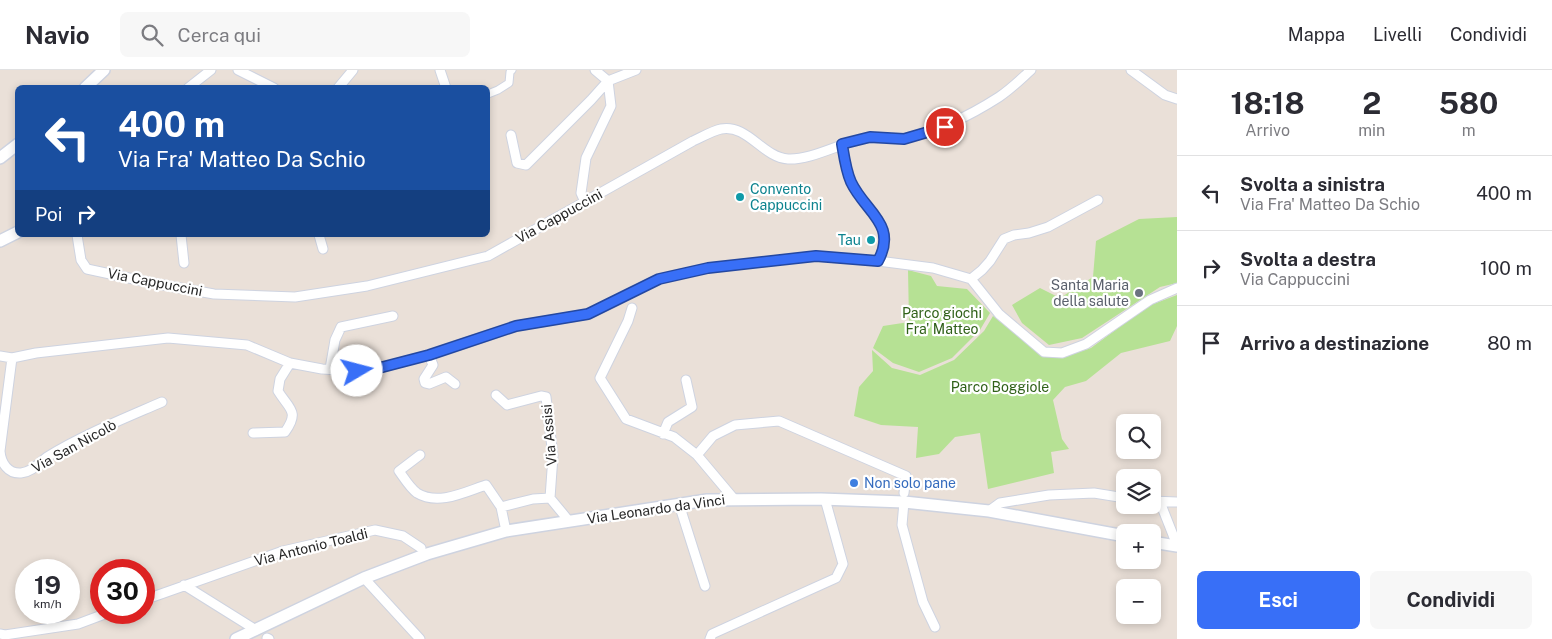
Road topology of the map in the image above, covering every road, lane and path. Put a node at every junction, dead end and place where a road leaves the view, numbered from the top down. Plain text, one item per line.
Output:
1 (104, 70) edge
2 (211, 70) edge
3 (238, 70) edge
4 (353, 70) edge
5 (440, 70) edge
6 (512, 70) edge
7 (595, 70) edge
8 (636, 70) edge
9 (1031, 70) edge
10 (1131, 70) edge
11 (608, 81) junction
12 (89, 85) edge
13 (192, 85) edge
14 (268, 85) edge
15 (340, 85) edge
16 (445, 85) edge
17 (490, 93) edge
18 (1177, 99) edge
19 (510, 136) dead end
20 (842, 144) junction
21 (15, 146) edge
22 (0, 158) edge
23 (1098, 200) dead end
24 (585, 202) junction
25 (15, 234) edge
26 (77, 237) edge
27 (181, 237) edge
28 (320, 237) edge
29 (0, 242) edge
30 (323, 249) dead end
31 (878, 261) junction
32 (184, 263) dead end
33 (971, 279) junction
34 (1177, 288) edge
35 (632, 308) dead end
36 (394, 316) dead end
37 (429, 355) junction
38 (0, 356) edge
39 (12, 358) junction
40 (290, 362) junction
41 (330, 370) junction
42 (686, 380) dead end
43 (455, 384) dead end
44 (496, 395) dead end
45 (162, 402) dead end
46 (253, 433) dead end
47 (662, 434) junction
48 (698, 455) junction
49 (420, 456) dead end
50 (904, 497) junction
51 (1116, 497) edge
52 (550, 498) junction
53 (734, 499) junction
54 (825, 499) junction
55 (1161, 501) edge
56 (1177, 502) edge
57 (679, 504) junction
58 (502, 507) junction
59 (989, 511) junction
60 (1161, 512) edge
61 (569, 521) junction
62 (506, 531) junction
63 (1116, 534) edge
64 (1161, 543) edge
65 (1177, 546) edge
66 (421, 548) dead end
67 (364, 578) junction
68 (184, 585) junction
69 (705, 586) dead end
70 (155, 596) edge
71 (90, 620) edge
72 (935, 627) dead end
73 (256, 630) junction
74 (0, 634) edge
75 (236, 639) edge
76 (420, 639) edge
77 (710, 639) edge

1 - 12 street
2 - 13 street
3 - 14 street
4 - 15 street
5 - 16 street
6 - 17 street
7 - 11 street
8 - 11 street
9 - 20 street, Via Cappuccini
10 - 18 street
11 - 19 street
11 - 24 street
20 - 24 street, Via Cappuccini
20 - 31 street
21 - 22 street
23 - 33 street
24 - 26 street, Via Cappuccini
25 - 29 street
27 - 32 street
28 - 30 street
31 - 33 street
31 - 37 street
33 - 34 street
35 - 47 street
36 - 41 street
37 - 41 street
37 - 43 street
38 - 39 street
39 - 40 street
39 - 45 street, Via San Nicolò
40 - 41 street
40 - 46 street
42 - 47 street
44 - 52 street, Via Assisi
47 - 48 street
48 - 50 street
48 - 53 street
49 - 58 street
50 - 54 street, Via Leonardo da Vinci
50 - 59 street, Via Leonardo da Vinci
50 - 72 street
51 - 59 street
52 - 58 street
52 - 61 street
53 - 54 street, Via Leonardo da Vinci
53 - 57 street, Via Leonardo da Vinci
54 - 77 street
55 - 56 street
57 - 61 street, Via Leonardo da Vinci
57 - 69 street
58 - 62 street
59 - 63 street, Via Leonardo da Vinci
60 - 65 street
61 - 62 street, Via Leonardo da Vinci
62 - 67 street, Via Leonardo da Vinci
64 - 65 street
66 - 68 street, Via Antonio Toaldi
67 - 73 street, Via Leonardo da Vinci
67 - 76 street
68 - 70 street, Via Antonio Toaldi
68 - 73 street
71 - 74 street
73 - 75 street, Via Leonardo da Vinci

